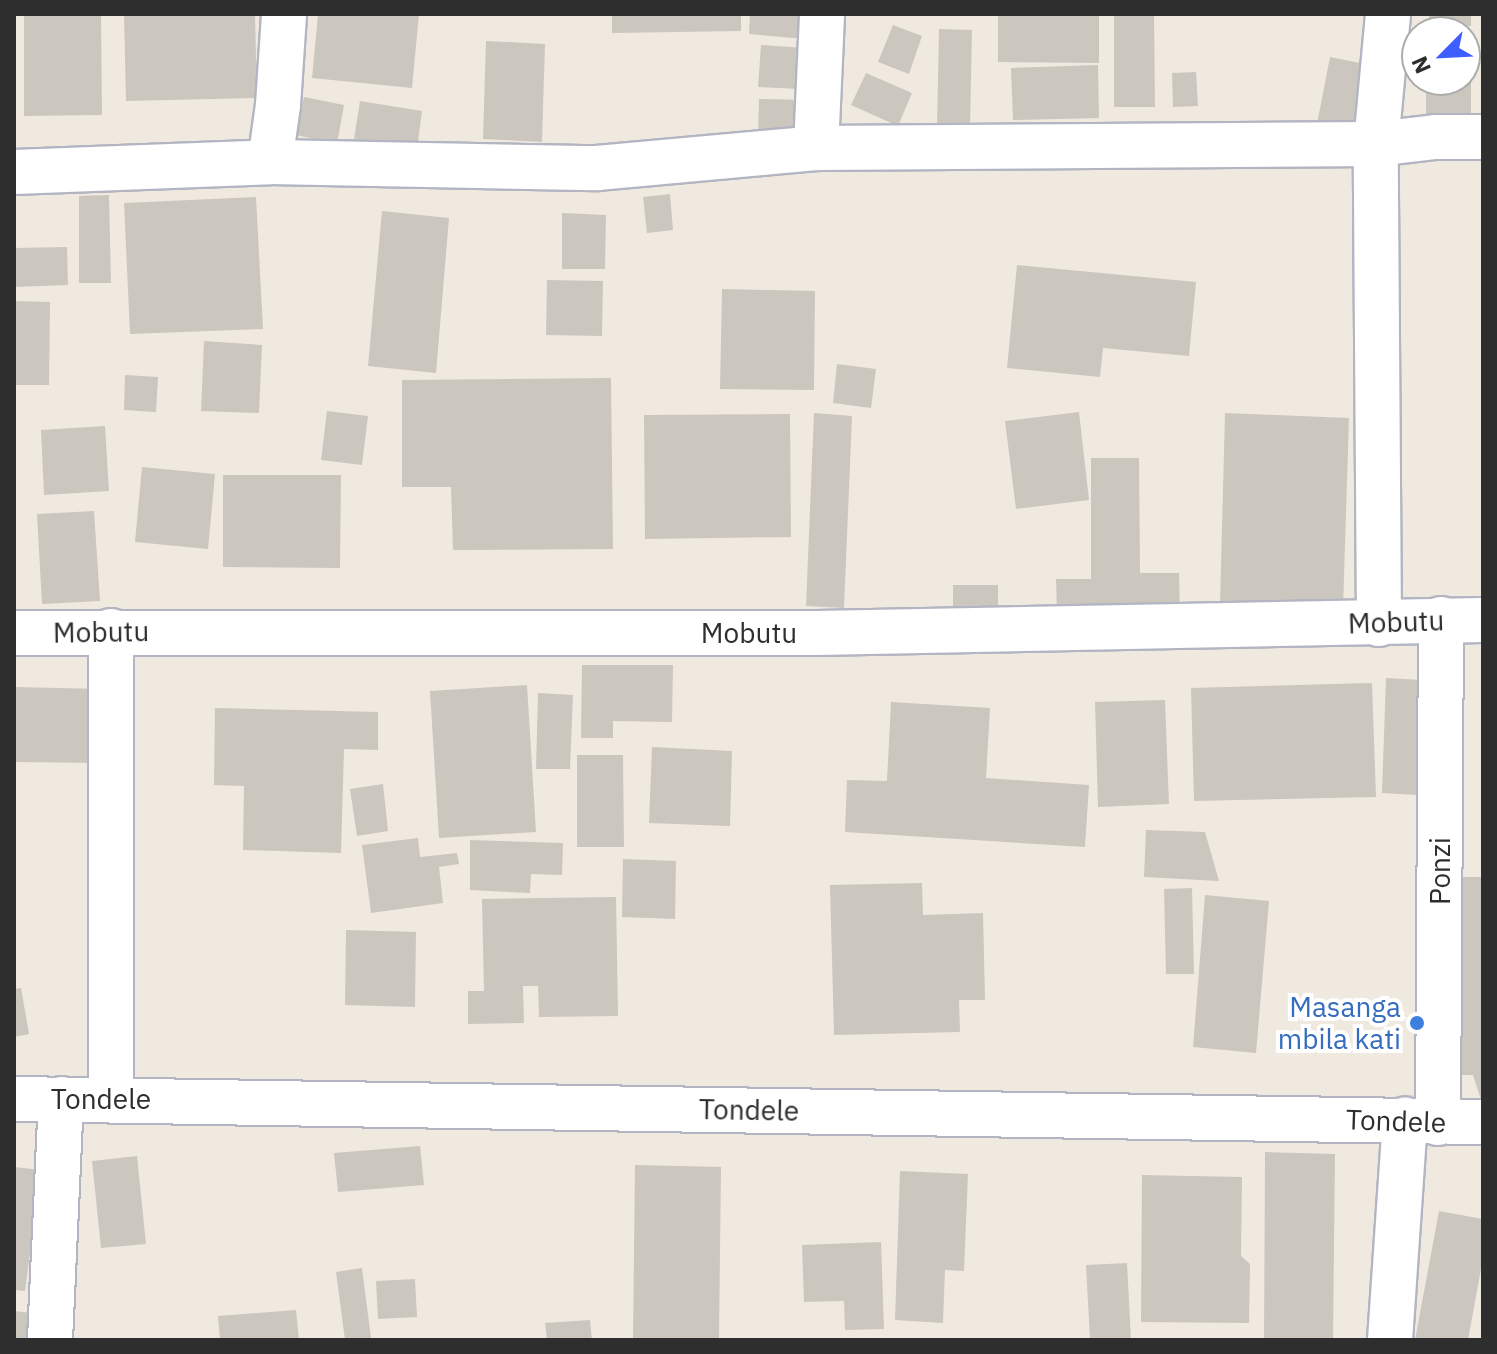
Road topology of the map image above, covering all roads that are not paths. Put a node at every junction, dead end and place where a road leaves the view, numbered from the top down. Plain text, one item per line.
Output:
1 (284, 14) edge
2 (822, 14) edge
3 (1388, 14) edge
4 (1483, 137) edge
5 (1376, 144) junction
6 (816, 148) junction
7 (270, 162) junction
8 (14, 172) edge
9 (1462, 619) edge
10 (1379, 624) junction
11 (111, 631) junction
12 (14, 633) edge
13 (111, 1098) junction
14 (14, 1099) edge
15 (61, 1099) junction
16 (1422, 1122) junction
17 (1483, 1122) edge
18 (50, 1340) edge
19 (1390, 1340) edge

1 - 7 street
2 - 6 street
3 - 5 street
4 - 5 street
5 - 6 street
5 - 10 street
6 - 7 street
7 - 8 street
9 - 10 street, Mobutu
9 - 16 street, Ponzi
10 - 11 street, Mobutu
11 - 12 street, Mobutu
11 - 13 street
13 - 15 street, Tondele
13 - 16 street, Tondele
14 - 15 street, Tondele
15 - 18 street
16 - 17 street, Tondele
16 - 19 street, Ponzi

